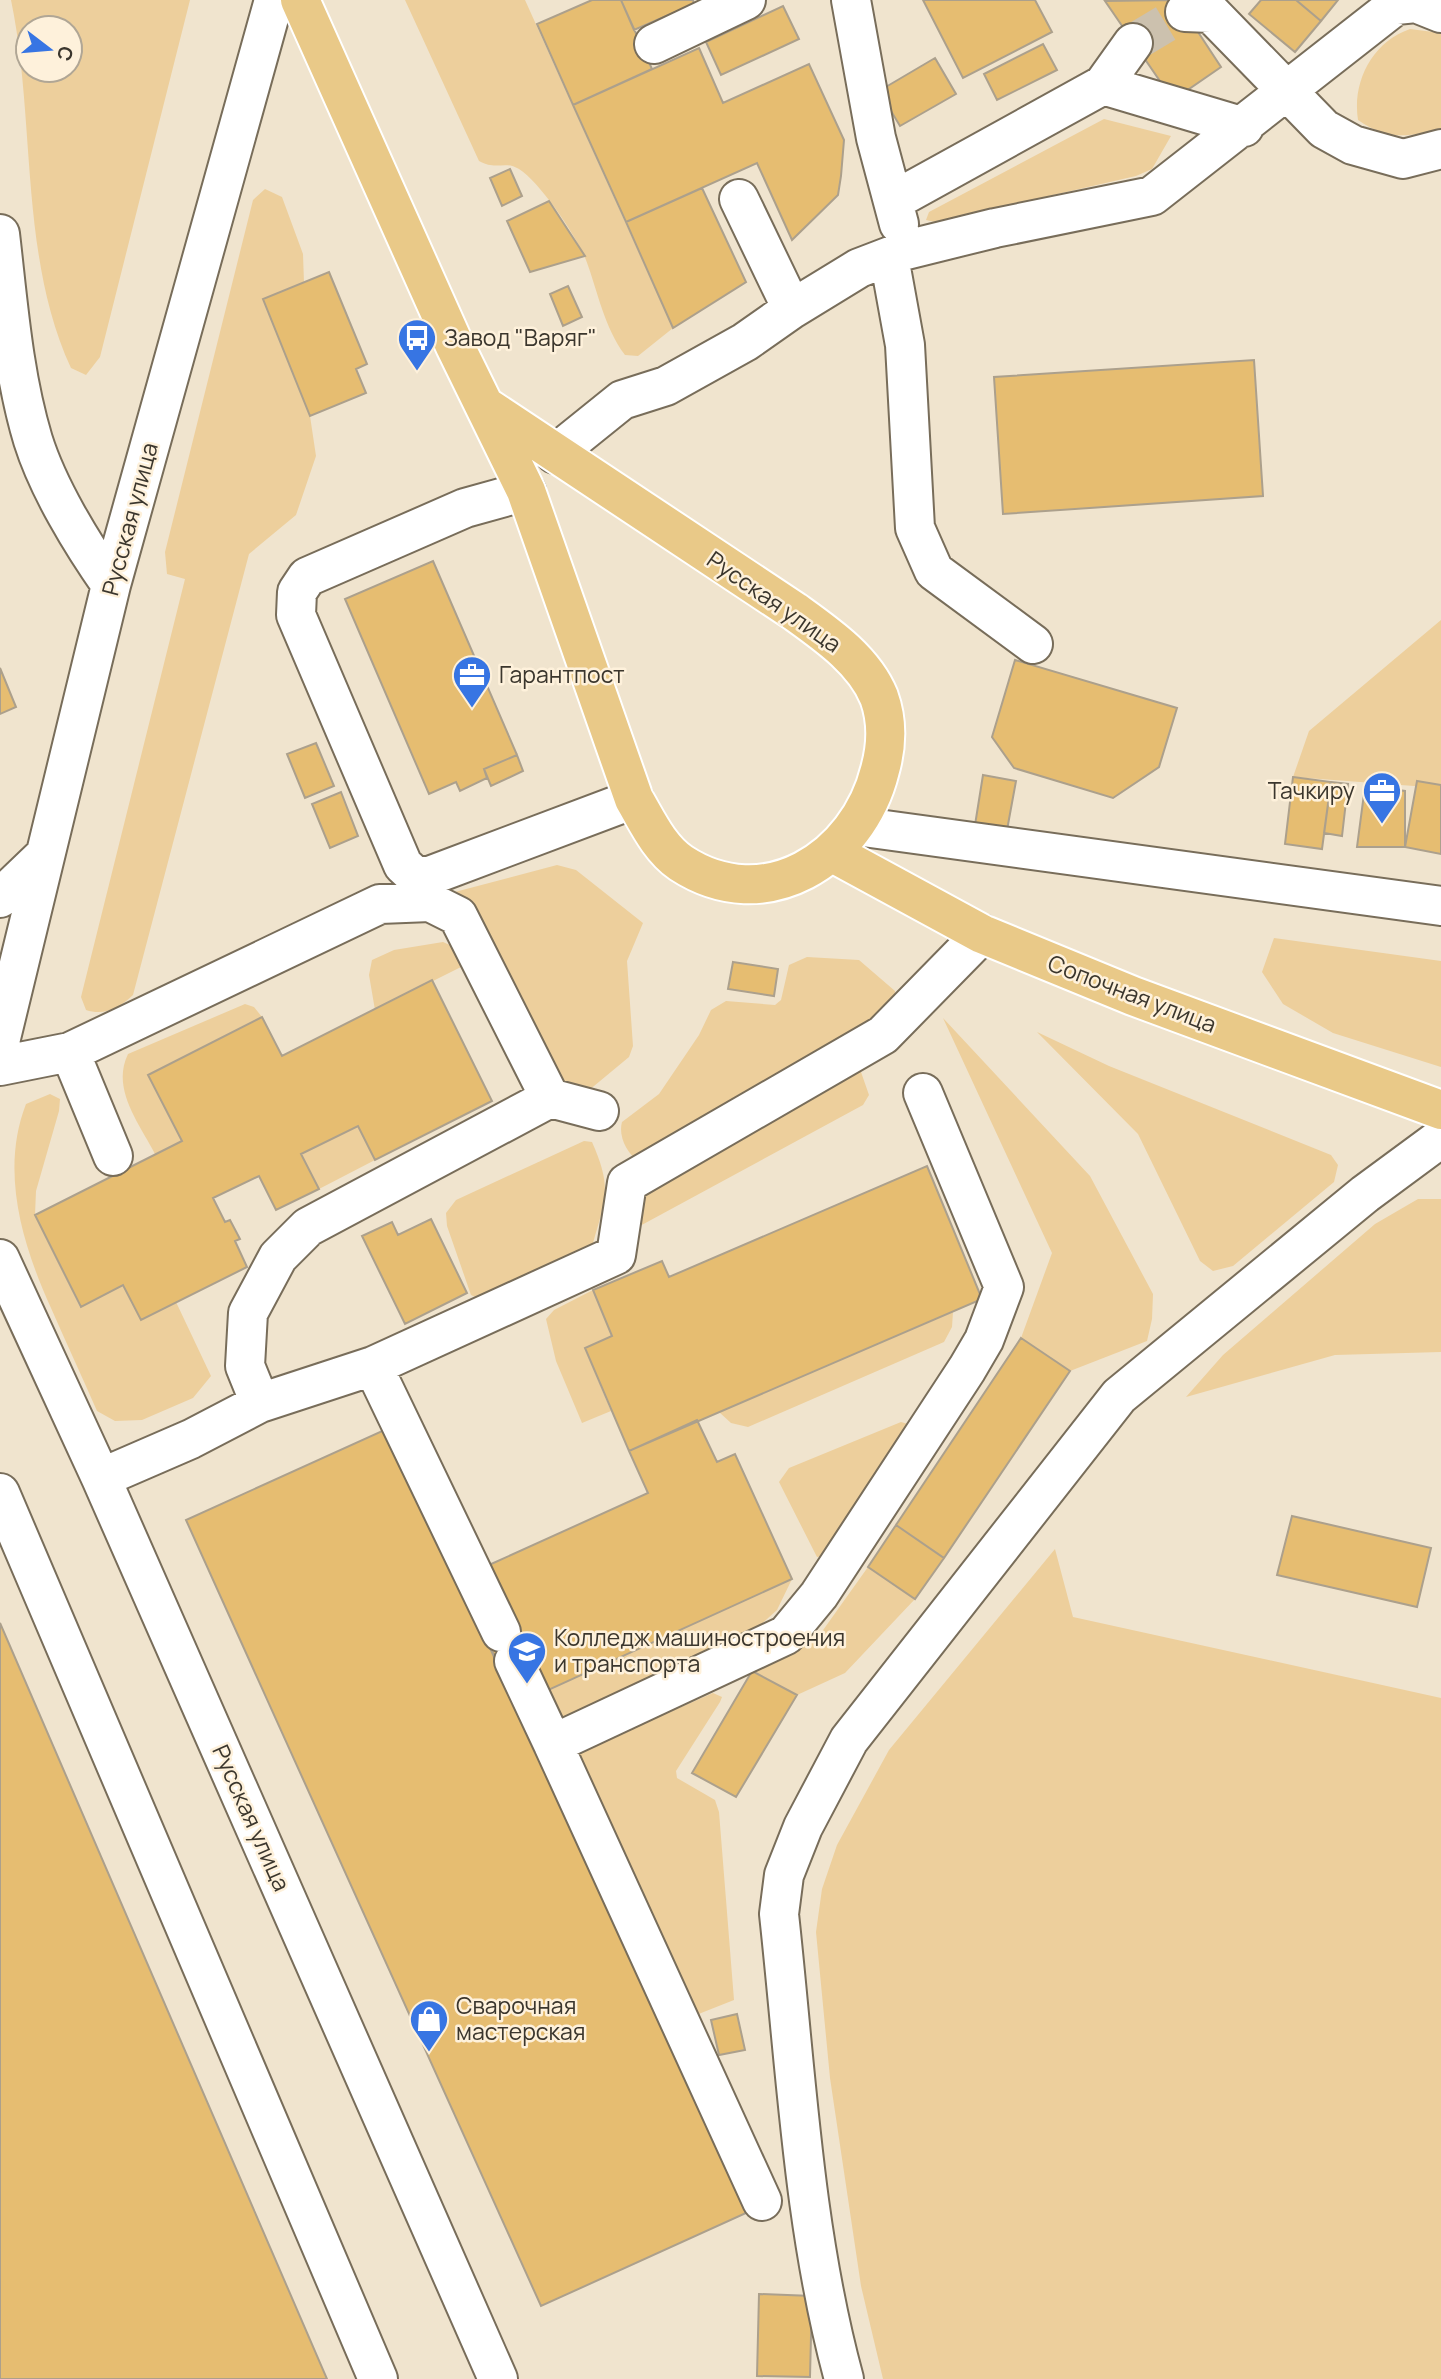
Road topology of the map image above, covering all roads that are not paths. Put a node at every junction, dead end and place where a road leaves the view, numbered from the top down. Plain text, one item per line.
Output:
1 (274, 0) edge
2 (300, 0) edge
3 (746, 0) edge
4 (850, 0) edge
5 (1376, 9) edge
6 (1185, 12) tunnel mouth
7 (1441, 13) edge
8 (1133, 43) tunnel mouth
9 (654, 44) dead end
10 (1103, 85) junction
11 (1289, 92) junction
12 (1244, 127) junction
13 (1441, 149) edge
14 (739, 198) dead end
15 (893, 201) junction
16 (0, 234) edge
17 (897, 253) junction
18 (792, 309) junction
19 (485, 406) junction
20 (555, 454) junction
21 (526, 491) junction
22 (111, 585) junction
23 (1033, 643) dead end
24 (634, 799) junction
25 (845, 839) junction
26 (45, 855) junction
27 (2, 891) edge
28 (1441, 906) edge
29 (982, 934) junction
30 (0, 1042) edge
31 (69, 1052) junction
32 (0, 1066) edge
33 (923, 1093) dead end
34 (550, 1098) junction
35 (1441, 1110) edge
36 (599, 1111) dead end
37 (1441, 1139) edge
38 (113, 1156) dead end
39 (0, 1259) edge
40 (373, 1366) junction
41 (260, 1403) junction
42 (101, 1478) junction
43 (0, 1493) edge
44 (553, 1744) junction
45 (762, 2201) dead end
46 (378, 2379) edge
47 (498, 2379) edge
48 (844, 2379) edge

1 - 22 street, Русская улица
2 - 19 main road, Русская улица
3 - 9 street
4 - 15 street
5 - 7 street
5 - 11 street
6 - 11 street
8 - 10 street
10 - 12 street
10 - 15 street
11 - 12 street
11 - 13 street
12 - 17 street
14 - 18 street
15 - 17 street
16 - 22 street
17 - 18 street
17 - 23 street
18 - 20 street
19 - 20 main road, Русская улица
19 - 21 main road, Русская улица
20 - 25 main road, Русская улица
21 - 24 main road, Русская улица
21 - 24 street
22 - 26 street, Русская улица
24 - 25 main road, Русская улица
25 - 28 street
25 - 29 main road, Сопочная улица
26 - 27 street
26 - 30 street, Русская улица
29 - 35 main road, Сопочная улица
29 - 40 street
31 - 32 street
31 - 34 street
31 - 38 street
33 - 44 street
34 - 36 street
34 - 41 street
37 - 48 street
39 - 42 street, Русская улица
40 - 41 street
40 - 44 street
41 - 42 street
42 - 47 street, Русская улица
43 - 46 street
44 - 45 street

